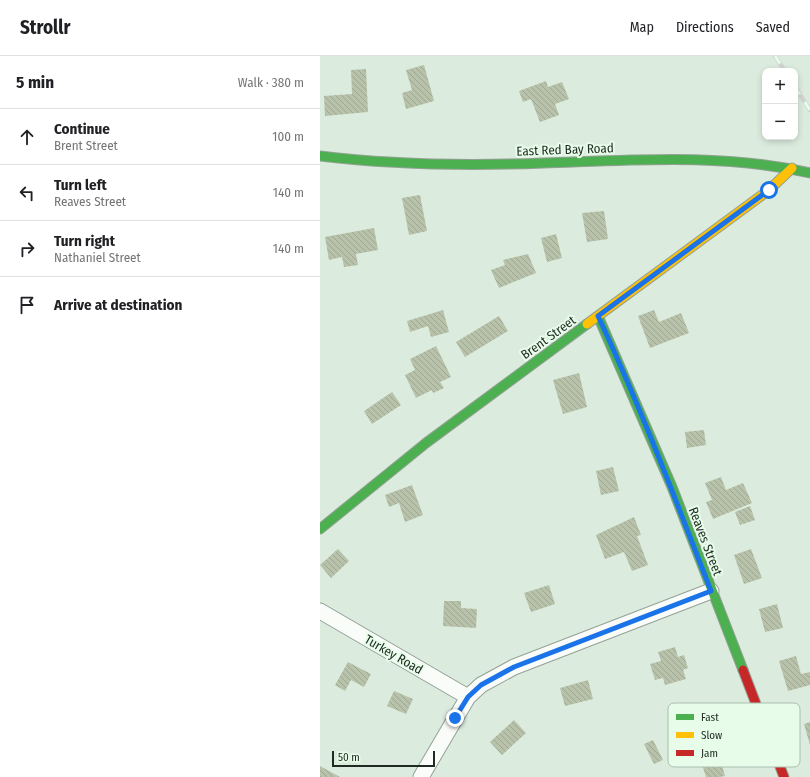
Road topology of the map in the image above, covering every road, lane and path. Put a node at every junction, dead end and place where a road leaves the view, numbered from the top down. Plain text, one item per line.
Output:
1 (320, 156) edge
2 (792, 168) junction
3 (810, 173) edge
4 (598, 316) junction
5 (320, 529) edge
6 (711, 591) junction
7 (320, 611) edge
8 (468, 697) junction
9 (755, 703) edge
10 (780, 767) edge
11 (421, 777) edge
12 (784, 777) edge

1 - 2 street, East Red Bay Road
2 - 3 street, East Red Bay Road
2 - 4 street, Brent Street
4 - 5 street, Brent Street
4 - 6 street, Reaves Street
6 - 8 street
6 - 9 street, Reaves Street
7 - 8 street, Turkey Road
8 - 11 street
10 - 12 street, Reaves Street

